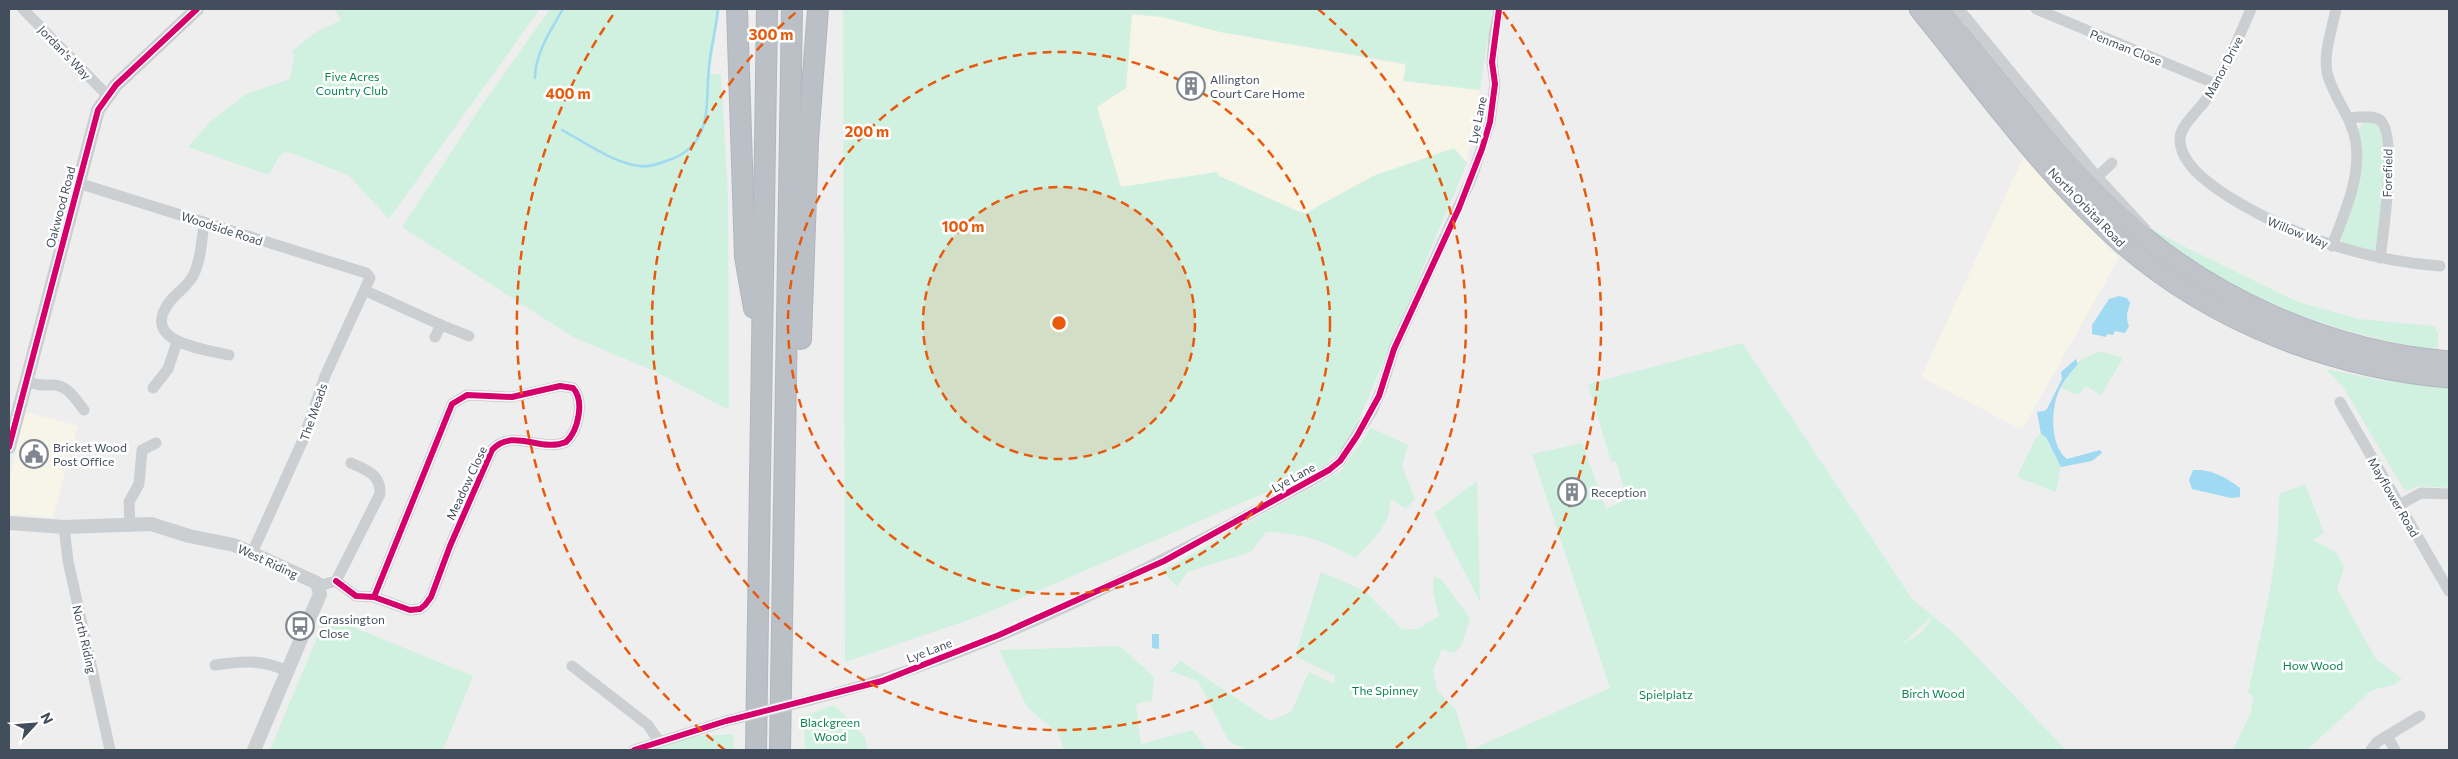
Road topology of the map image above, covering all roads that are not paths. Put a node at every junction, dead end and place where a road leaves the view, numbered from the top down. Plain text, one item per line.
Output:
1 (23, 9) edge
2 (197, 9) edge
3 (736, 9) edge
4 (768, 9) edge
5 (792, 9) edge
6 (818, 9) edge
7 (1499, 9) edge
8 (1919, 9) edge
9 (2036, 9) edge
10 (2251, 9) edge
11 (2336, 9) edge
12 (1947, 11) edge
13 (2216, 84) junction
14 (107, 95) junction
15 (2350, 118) junction
16 (2182, 148) joint
17 (2112, 163) dead end
18 (2097, 177) junction
19 (78, 183) junction
20 (2110, 206) junction
21 (204, 222) junction
22 (2126, 246) junction
23 (2332, 246) junction
24 (2162, 250) junction
25 (2380, 258) junction
26 (2440, 266) dead end
27 (366, 273) joint
28 (366, 291) junction
29 (441, 325) junction
30 (469, 336) dead end
31 (435, 337) dead end
32 (177, 342) junction
33 (761, 346) junction
34 (229, 355) dead end
35 (2449, 362) edge
36 (2449, 378) edge
37 (26, 380) junction
38 (787, 386) junction
39 (153, 388) dead end
40 (2340, 402) dead end
41 (84, 410) dead end
42 (156, 443) dead end
43 (9, 447) edge
44 (351, 464) dead end
45 (2449, 494) edge
46 (2399, 505) junction
47 (9, 523) edge
48 (130, 526) junction
49 (64, 528) junction
50 (252, 553) junction
51 (336, 581) junction
52 (318, 586) junction
53 (2449, 591) edge
54 (374, 597) junction
55 (215, 665) dead end
56 (572, 666) dead end
57 (287, 671) junction
58 (2420, 716) dead end
59 (2387, 736) junction
60 (659, 741) junction
61 (110, 750) edge
62 (254, 750) edge
63 (634, 750) edge
64 (756, 750) edge
65 (780, 750) edge
66 (2371, 750) edge
67 (2395, 750) edge

1 - 14 street, Jordan's Way
2 - 14 street, Oakwood Road
3 - 33 highway
4 - 33 highway
5 - 38 highway
6 - 38 highway
7 - 60 street, Lye Lane, bridge
8 - 22 highway, North Orbital Road
9 - 13 street, Penman Close
10 - 13 street, Manor Drive
11 - 15 street
12 - 18 street
12 - 20 highway, North Orbital Road
13 - 16 street, Manor Drive
14 - 19 street, Oakwood Road
15 - 23 street
15 - 25 street, Forefield
16 - 23 street, Willow Way
17 - 18 street
18 - 24 street
19 - 21 street, Woodside Road
19 - 37 street, Oakwood Road
20 - 22 highway
20 - 24 highway, North Orbital Road
21 - 27 street, Woodside Road
21 - 32 street
22 - 36 highway, North Orbital Road
23 - 25 street, Willow Way
24 - 35 highway, North Orbital Road
25 - 26 street, Willow Way
27 - 28 street, The Meads
28 - 29 street
28 - 50 street, The Meads
29 - 30 street
29 - 31 street
32 - 34 street
32 - 39 street
33 - 64 highway
37 - 41 street
37 - 43 street, Oakwood Road
38 - 65 highway
40 - 46 street, Mayflower Road
42 - 48 street
44 - 51 street
45 - 46 street
46 - 53 street, Mayflower Road
47 - 49 street, West Riding
48 - 49 street, West Riding
48 - 50 street, West Riding
49 - 61 street, North Riding
50 - 52 street, West Riding
51 - 52 street
51 - 54 street, Meadow Close
52 - 57 street
54 - 54 street, Meadow Close
55 - 57 street
56 - 60 street
57 - 62 street
58 - 59 street
59 - 66 street
59 - 67 street
60 - 63 street

